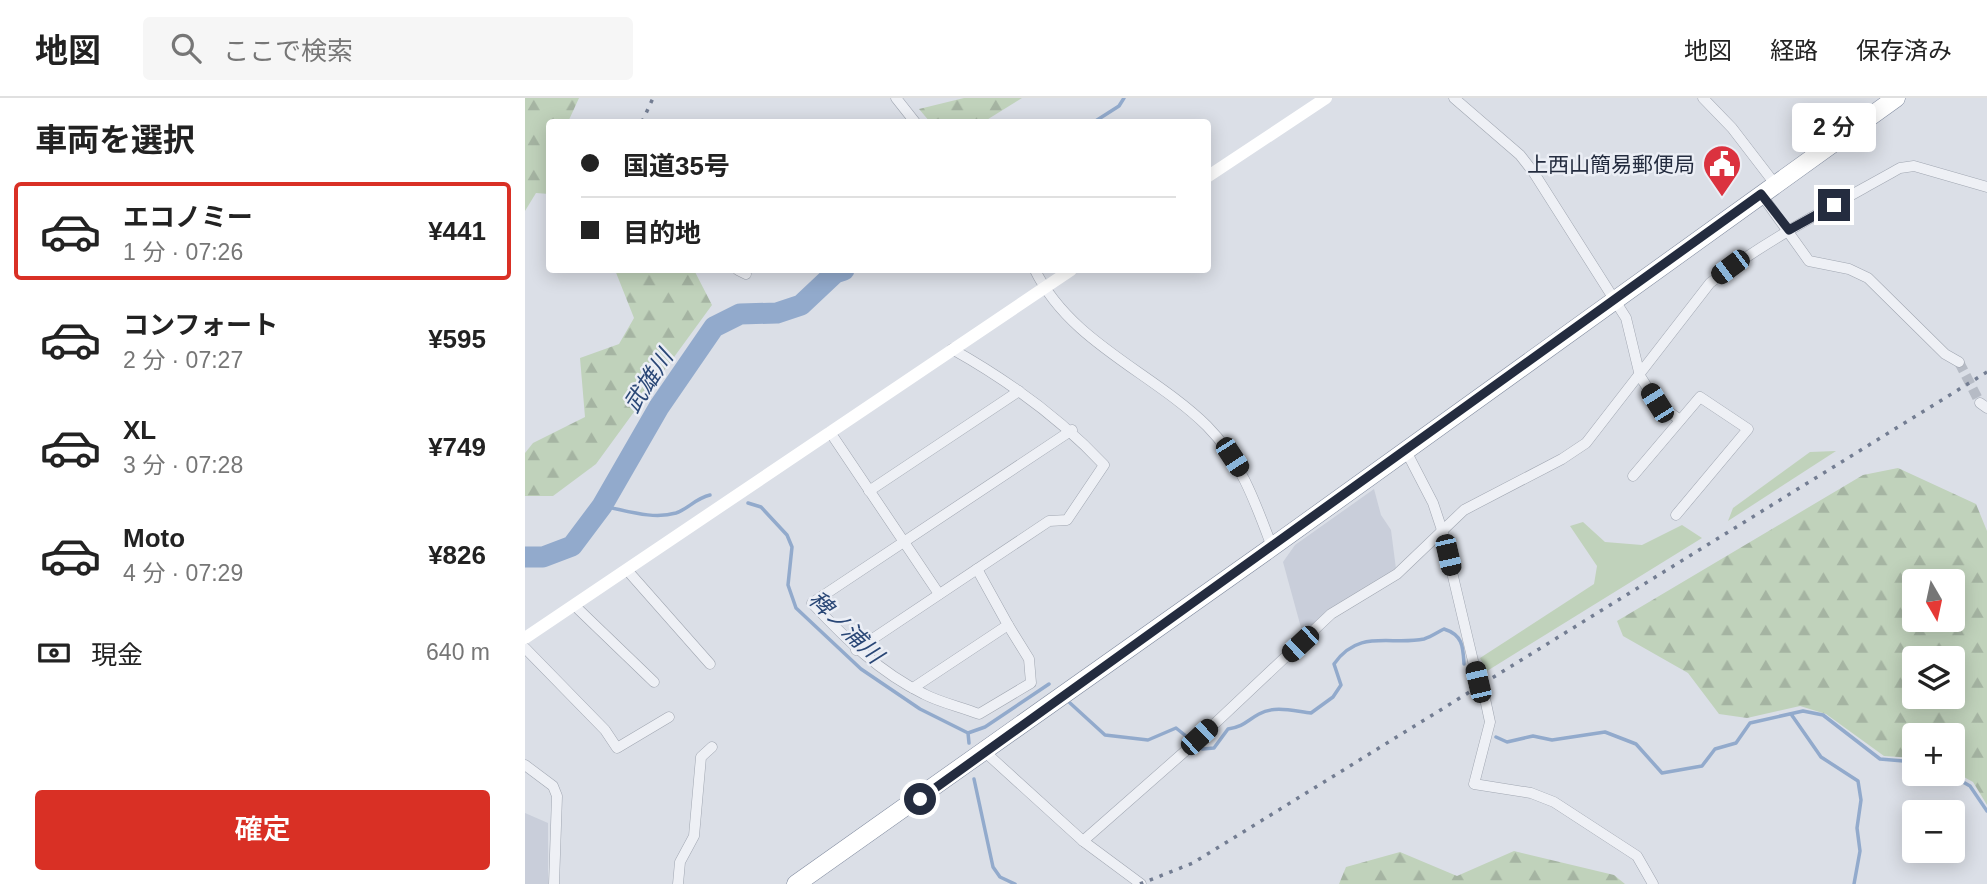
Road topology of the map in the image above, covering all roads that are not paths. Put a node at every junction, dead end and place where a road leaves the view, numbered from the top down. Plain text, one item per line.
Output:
1 (896, 98) edge
2 (1326, 98) edge
3 (1454, 98) edge
4 (1703, 98) edge
5 (1896, 98) edge
6 (913, 119) edge
7 (1211, 174) edge
8 (1987, 187) edge
9 (1768, 189) junction
10 (1789, 230) junction
11 (1036, 273) edge
12 (1066, 273) edge
13 (1044, 288) junction
14 (1613, 300) junction
15 (952, 349) junction
16 (1959, 362) tunnel mouth
17 (1640, 376) junction
18 (1019, 391) junction
19 (1680, 420) junction
20 (1072, 430) junction
21 (830, 432) junction
22 (1405, 448) junction
23 (1633, 476) dead end
24 (869, 491) junction
25 (1676, 515) dead end
26 (1442, 530) junction
27 (904, 543) junction
28 (1272, 547) junction
29 (977, 569) junction
30 (627, 570) junction
31 (939, 594) junction
32 (574, 606) junction
33 (1008, 625) junction
34 (525, 638) edge
35 (525, 648) edge
36 (856, 650) junction
37 (710, 664) dead end
38 (654, 682) dead end
39 (1478, 682) dead end
40 (913, 688) junction
41 (1484, 694) dead end
42 (669, 717) dead end
43 (712, 747) dead end
44 (985, 752) junction
45 (525, 765) edge
46 (1083, 841) junction
47 (554, 884) edge
48 (678, 884) edge
49 (796, 884) edge
50 (1141, 884) edge
51 (1653, 884) edge

1 - 6 street
2 - 7 street
3 - 14 street
4 - 9 street
5 - 9 highway
8 - 10 street
9 - 10 street
9 - 14 highway
10 - 16 street
10 - 17 street
11 - 13 street
12 - 13 street
13 - 15 street
13 - 28 street
14 - 17 street
14 - 22 highway
15 - 18 street
15 - 21 street
17 - 19 street
17 - 26 street
18 - 20 street
18 - 24 street
19 - 23 street
19 - 25 street
20 - 27 street
20 - 29 street
21 - 24 street
21 - 30 street
22 - 26 street
22 - 28 highway
24 - 27 street
26 - 39 street
26 - 46 street
27 - 31 street
27 - 36 street
28 - 44 highway
29 - 31 street
29 - 33 street
30 - 32 street
30 - 37 street
31 - 36 street
32 - 34 street
32 - 38 street
33 - 40 street
33 - 40 street
35 - 42 street
36 - 40 street
41 - 51 street
43 - 48 street
44 - 46 street
44 - 49 highway
45 - 47 street
46 - 50 street

